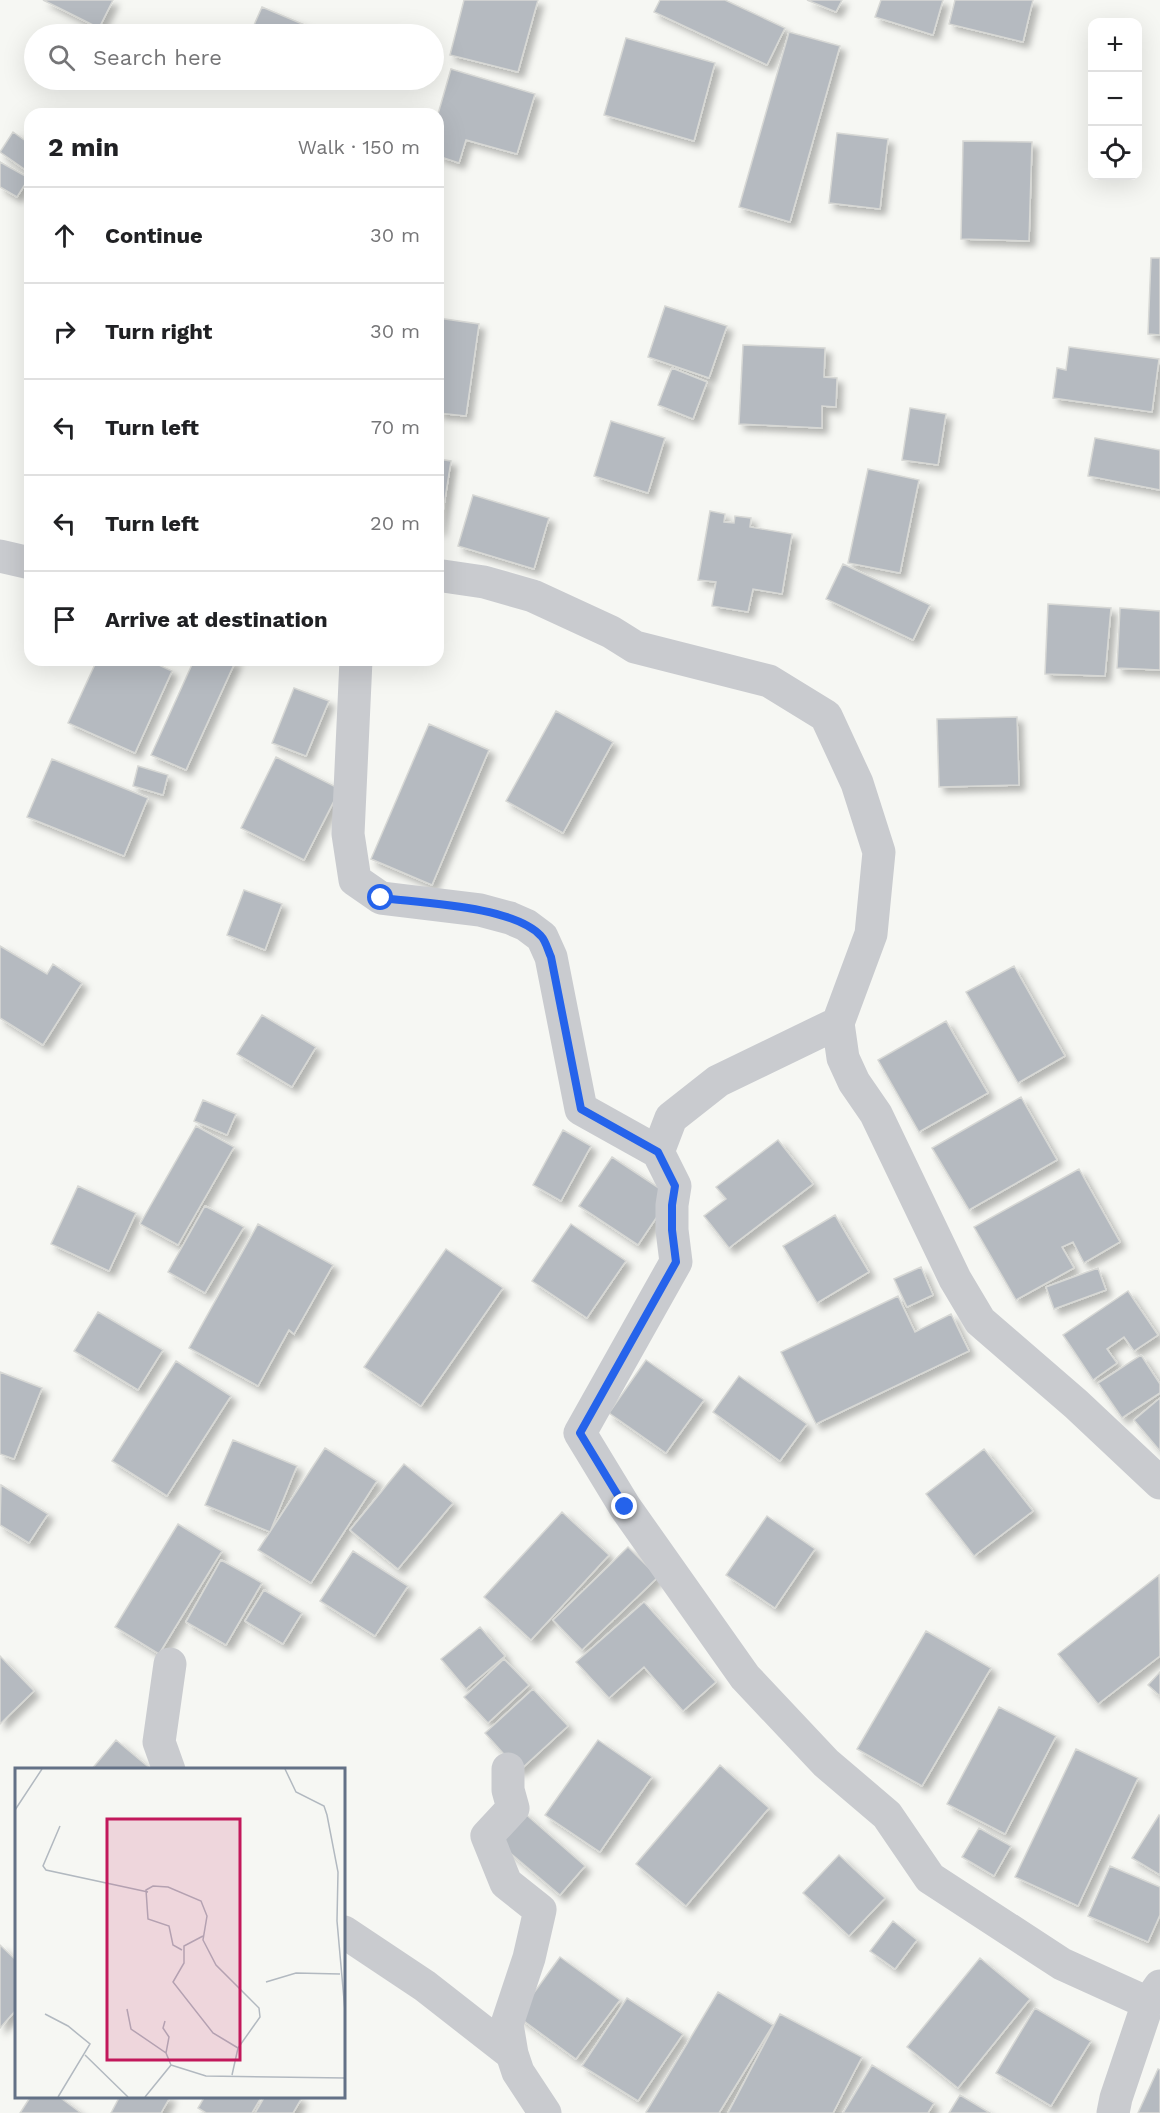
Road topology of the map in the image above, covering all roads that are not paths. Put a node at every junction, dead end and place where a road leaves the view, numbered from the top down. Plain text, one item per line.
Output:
1 (0, 556) edge
2 (24, 562) edge
3 (444, 576) edge
4 (356, 666) edge
5 (838, 1023) junction
6 (658, 1152) junction
7 (1160, 1483) edge
8 (170, 1664) dead end
9 (168, 1768) edge
10 (508, 1769) dead end
11 (345, 1933) edge
12 (1154, 1994) edge
13 (512, 2054) junction
14 (545, 2113) edge
15 (1113, 2113) edge

1 - 2 street
3 - 5 street
4 - 6 street
5 - 6 street
5 - 7 street
6 - 12 street
8 - 9 street
10 - 13 street
11 - 13 street
12 - 15 street
13 - 14 street

